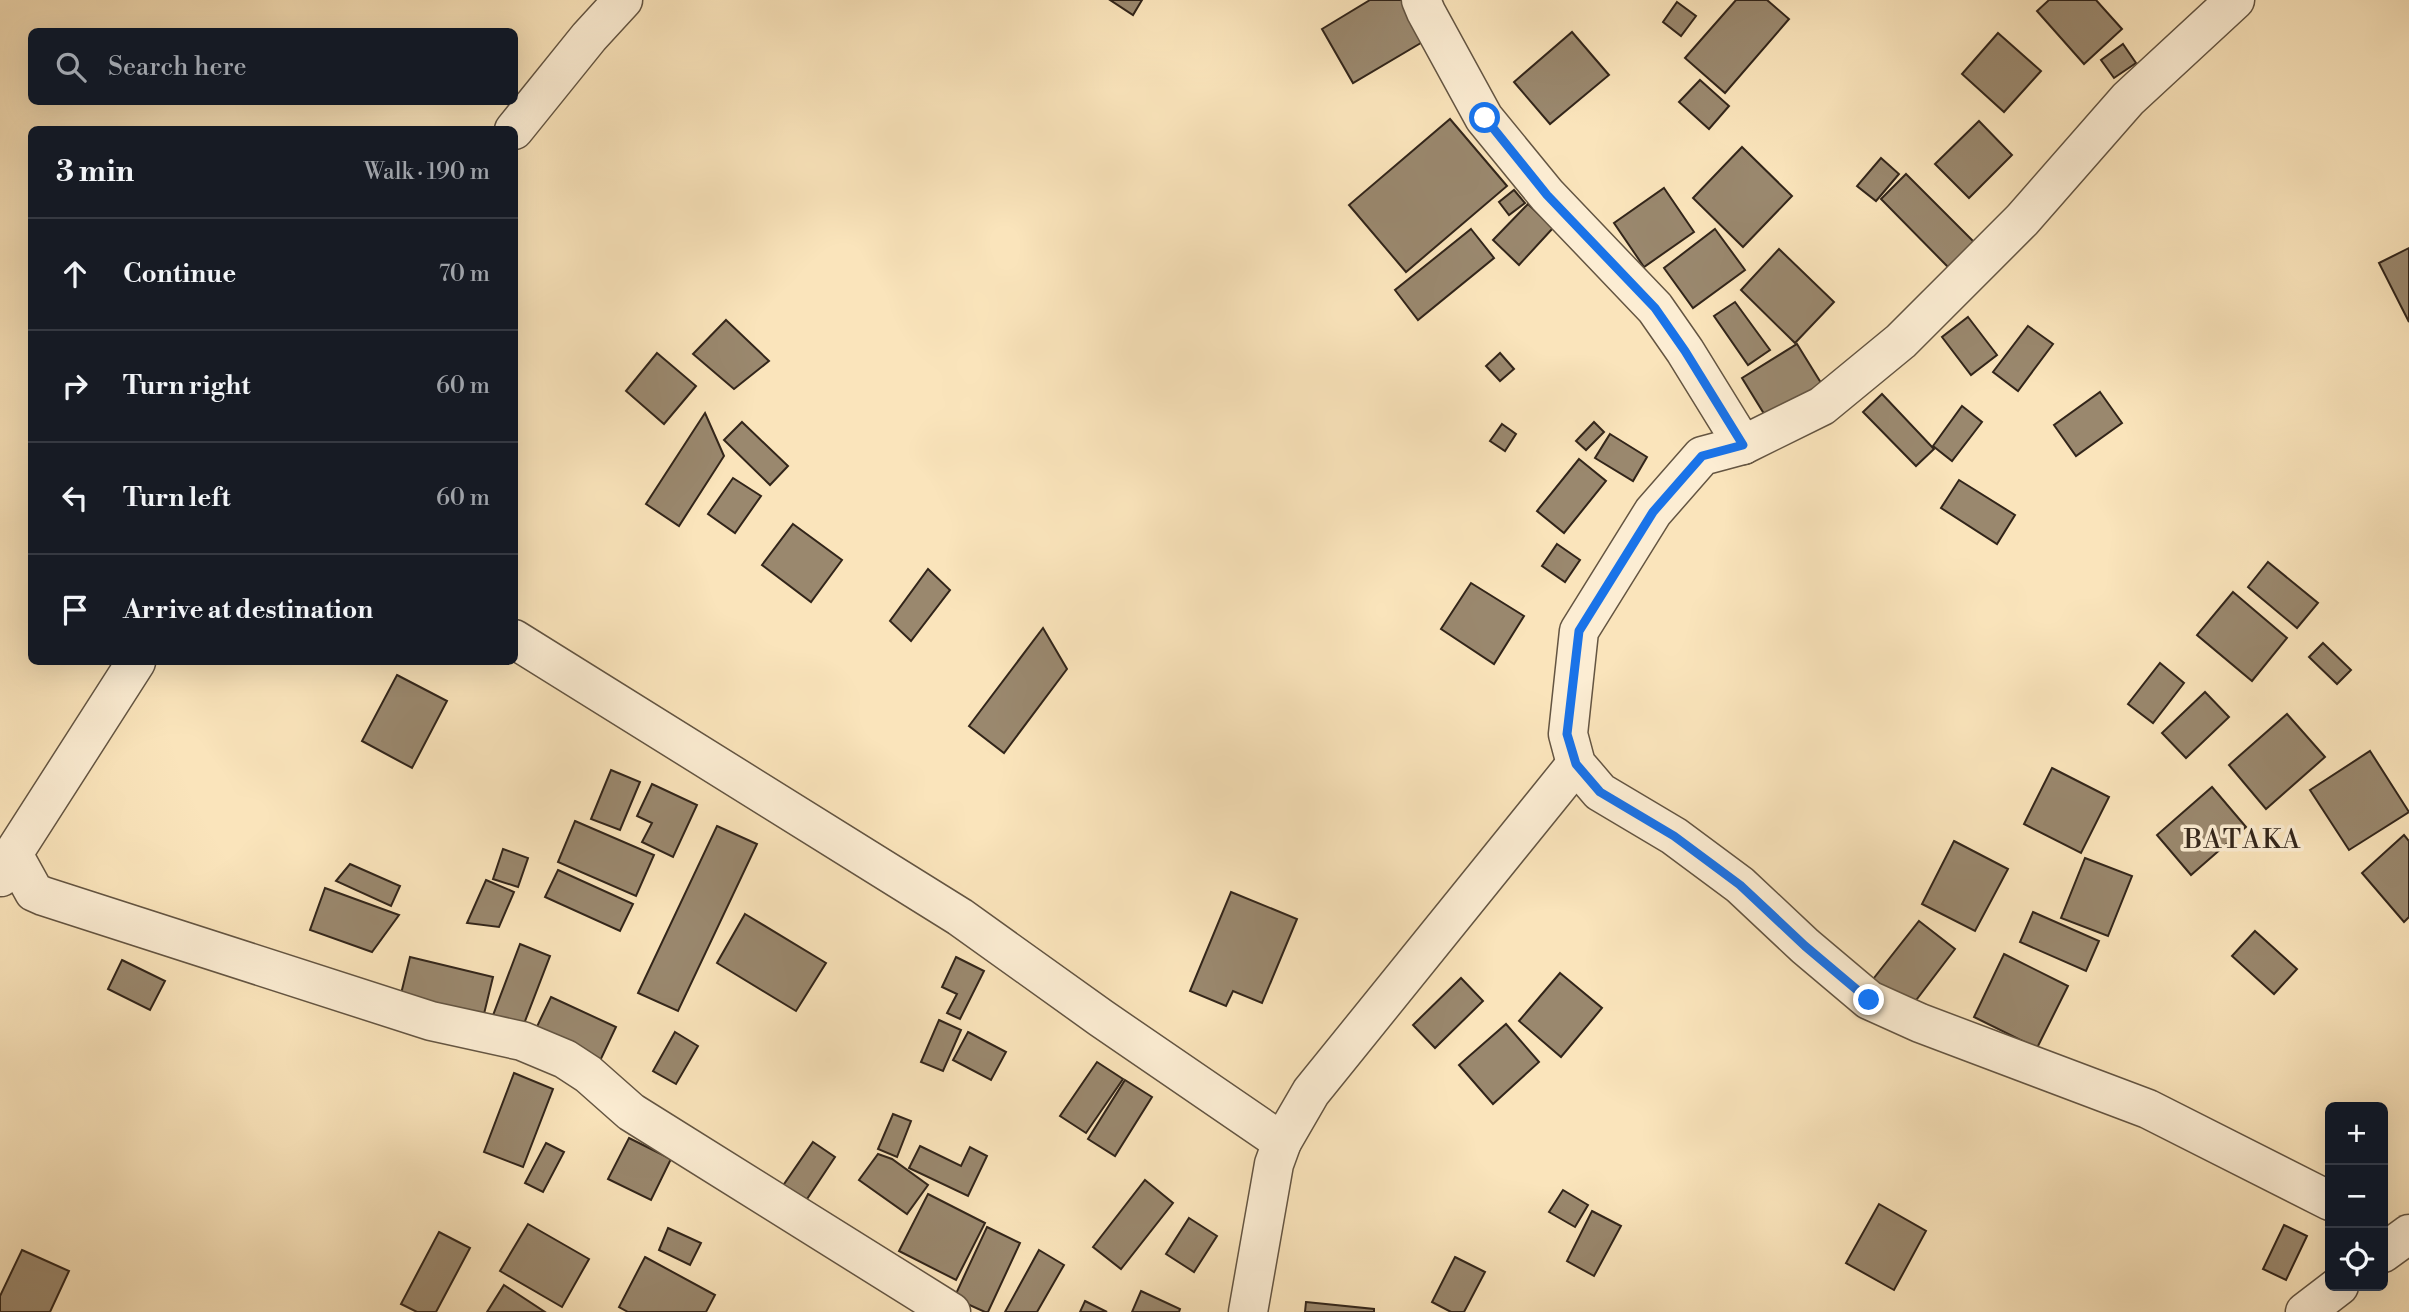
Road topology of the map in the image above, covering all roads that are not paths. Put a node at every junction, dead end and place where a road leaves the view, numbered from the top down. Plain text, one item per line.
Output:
1 (623, 0) edge
2 (1421, 0) edge
3 (2235, 0) edge
4 (517, 126) edge
5 (1743, 445) junction
6 (518, 641) edge
7 (134, 665) edge
8 (1576, 764) junction
9 (6, 867) edge
10 (1282, 1142) junction
11 (2325, 1198) edge
12 (2332, 1291) edge
13 (951, 1312) edge
14 (1248, 1312) edge
15 (2305, 1312) edge

1 - 4 street
2 - 5 street
3 - 5 street
5 - 8 street
6 - 10 street
7 - 9 street
8 - 10 street
8 - 11 street
9 - 13 street
10 - 14 street
12 - 15 street

